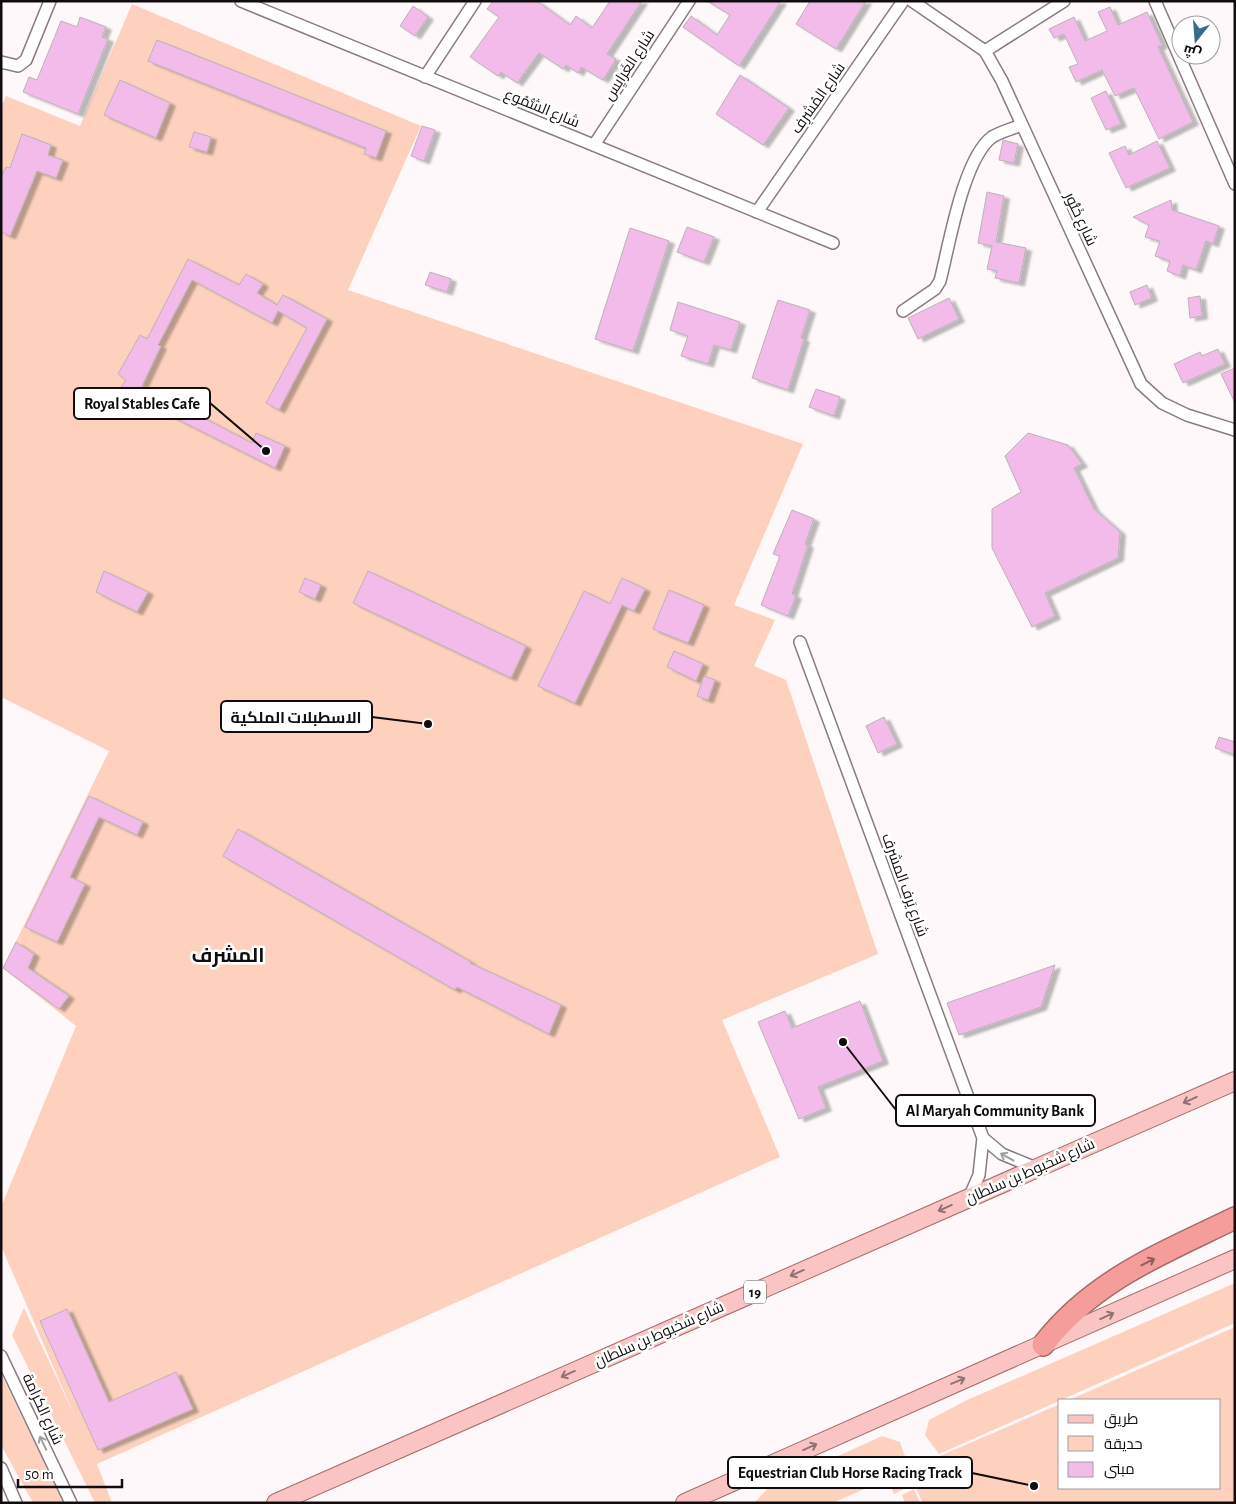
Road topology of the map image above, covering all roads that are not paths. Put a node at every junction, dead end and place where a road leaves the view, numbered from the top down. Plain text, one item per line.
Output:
1 (50, 1) edge
2 (241, 1) edge
3 (475, 1) edge
4 (689, 1) edge
5 (903, 1) edge
6 (912, 1) edge
7 (1064, 1) edge
8 (1154, 1) edge
9 (257, 4) edge
10 (985, 51) junction
11 (1, 62) edge
12 (425, 77) junction
13 (1021, 125) junction
14 (594, 145) junction
15 (1235, 184) edge
16 (758, 212) junction
17 (833, 243) dead end
18 (903, 311) dead end
19 (1235, 430) edge
20 (800, 642) dead end
21 (1235, 1081) edge
22 (983, 1138) junction
23 (1036, 1168) junction
24 (969, 1198) junction
25 (1235, 1218) edge
26 (1235, 1259) edge
27 (1043, 1345) junction
28 (1, 1356) edge
29 (1, 1468) edge
30 (16, 1503) edge
31 (71, 1503) edge
32 (276, 1503) edge
33 (685, 1503) edge

1 - 11 street
2 - 9 street, شارع الشُّمُوع
3 - 12 street
4 - 14 street, شارع الغَرايِس
5 - 16 street, شارع المُشرِف
6 - 10 street, شارع خَنُّور
7 - 10 street
8 - 15 street
9 - 12 street, شارع الشُّمُوع
10 - 13 street, شارع خَنُّور
12 - 14 street, شارع الشُّمُوع
13 - 18 street
13 - 19 street, شارع خَنُّور
14 - 16 street, شارع الشُّمُوع
16 - 17 street, شارع الشُّمُوع
20 - 22 street, شارع يَرف المشرف
21 -> 23 main road, شارع شخبوط بن سلطان / 19
23 -> 22 street, شارع يَرف المشرف
22 - 24 street, شارع يَرف المشرف
23 - 24 main road, شارع شخبوط بن سلطان / 19
24 -> 32 main road, شارع شخبوط بن سلطان / 19
27 -> 25 highway
27 -> 26 main road
33 -> 27 main road
31 -> 28 street, شارع الكرامة
29 - 30 street

